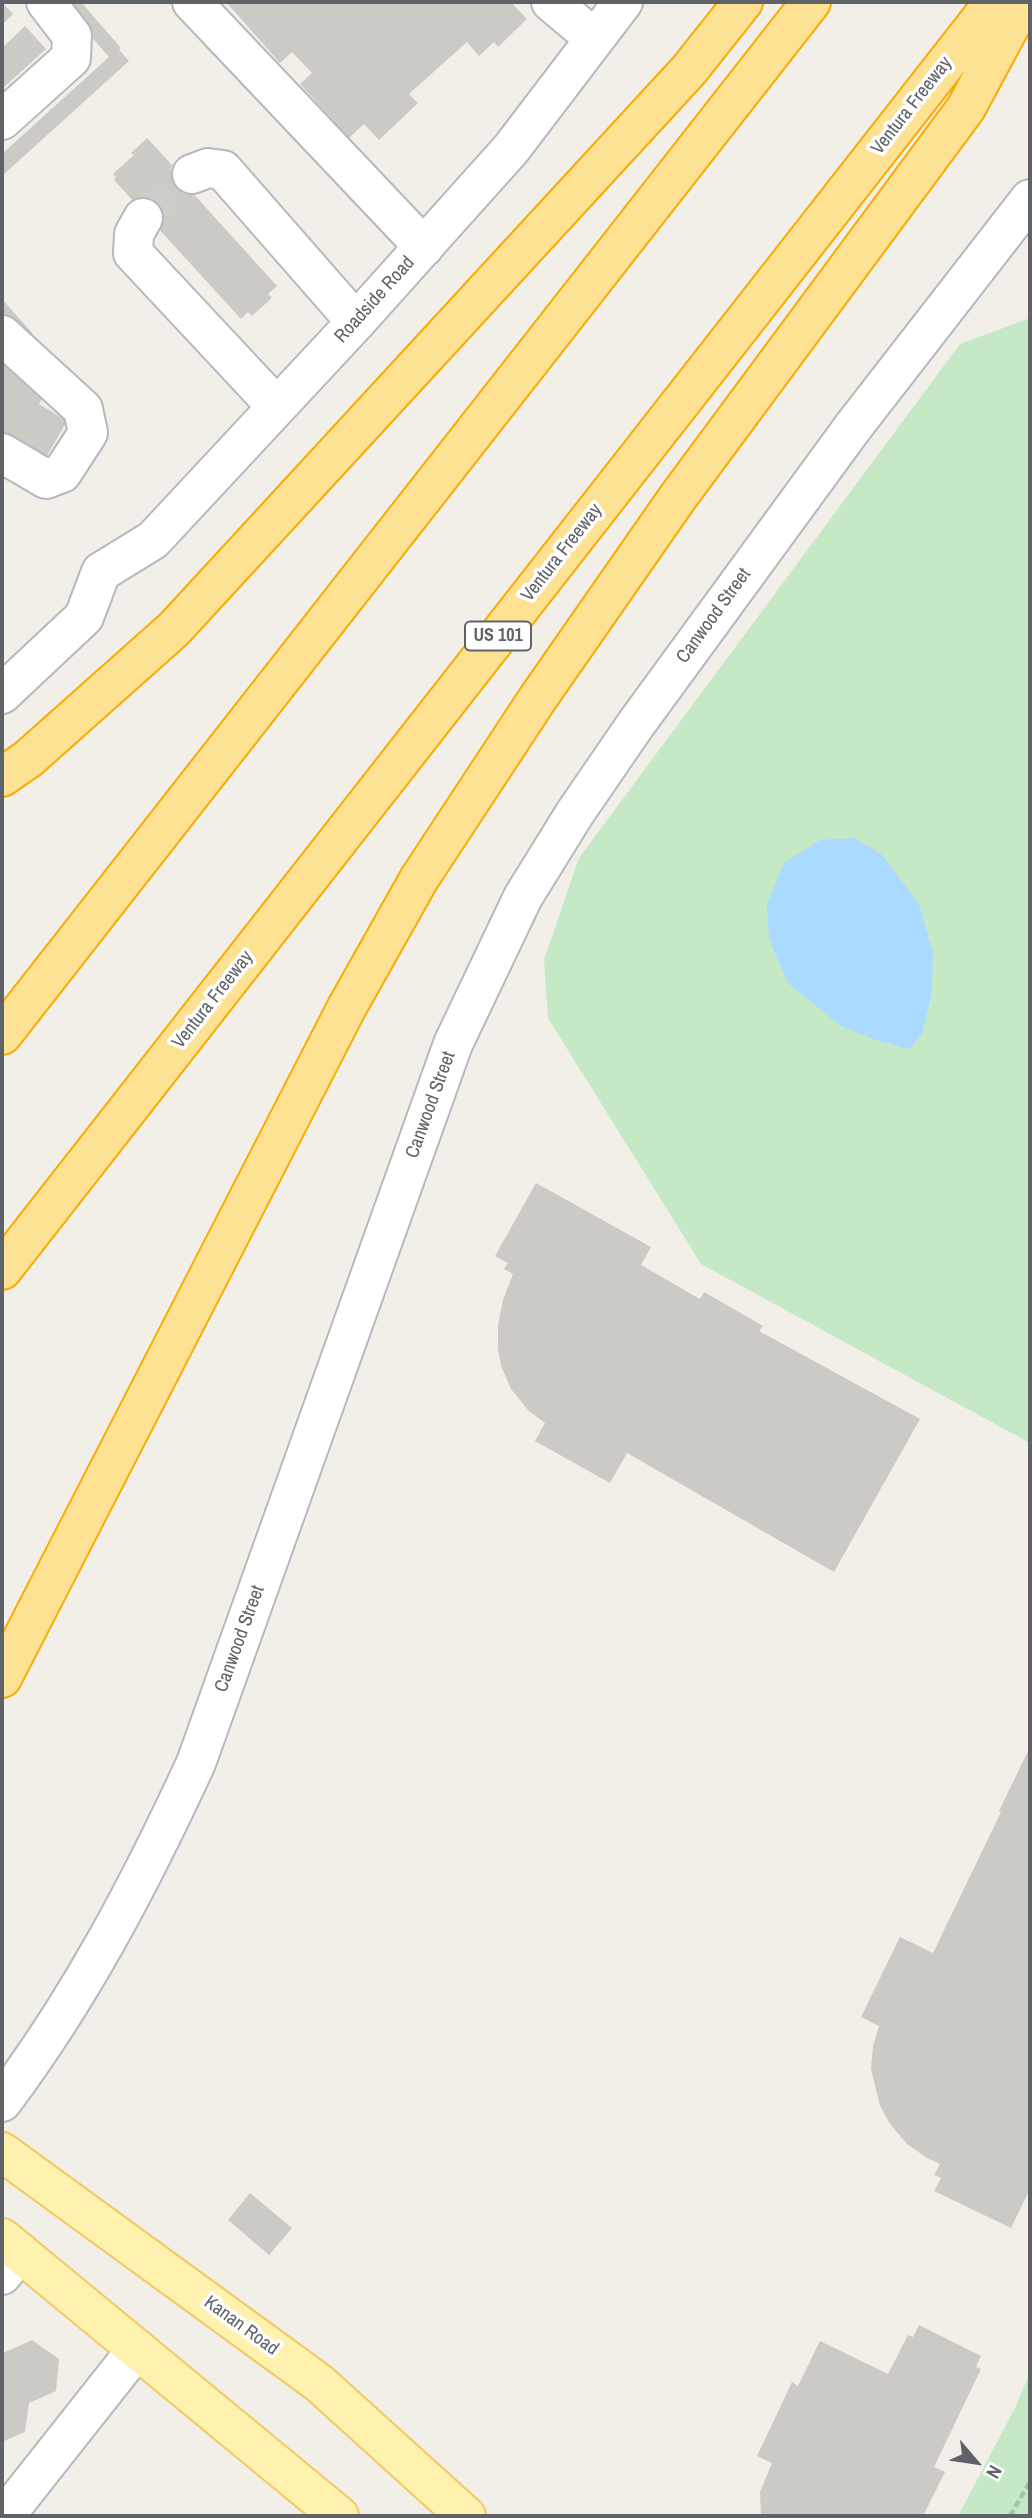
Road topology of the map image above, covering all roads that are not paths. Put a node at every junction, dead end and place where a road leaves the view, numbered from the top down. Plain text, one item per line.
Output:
1 (46, 2) edge
2 (192, 2) edge
3 (551, 2) edge
4 (623, 2) edge
5 (743, 2) edge
6 (810, 2) edge
7 (994, 2) edge
8 (1023, 2) edge
9 (595, 39) junction
10 (2, 120) edge
11 (191, 174) tunnel mouth
12 (1030, 199) edge
13 (143, 218) tunnel mouth
14 (424, 247) junction
15 (356, 323) junction
16 (2, 335) edge
17 (276, 406) junction
18 (2, 453) edge
19 (2, 694) edge
20 (2, 777) edge
21 (2, 1035) edge
22 (2, 1270) edge
23 (2, 1678) edge
24 (2, 2102) edge
25 (2, 2152) edge
26 (8, 2255) edge
27 (137, 2349) junction
28 (9, 2511) dead end
29 (339, 2516) edge
30 (466, 2516) edge

1 - 10 street
2 - 14 street
3 - 9 street
4 - 9 street, Roadside Road
5 - 20 highway
6 - 21 highway
7 - 22 highway, Ventura Freeway / US 101
8 - 23 highway
9 - 14 street, Roadside Road
11 - 15 street
12 - 24 street, Canwood Street
13 - 17 street
14 - 15 street, Roadside Road
15 - 17 street, Roadside Road
16 - 18 street
17 - 19 street, Roadside Road
25 - 30 main road, Kanan Road
26 - 27 main road
27 - 28 street
27 - 29 main road

